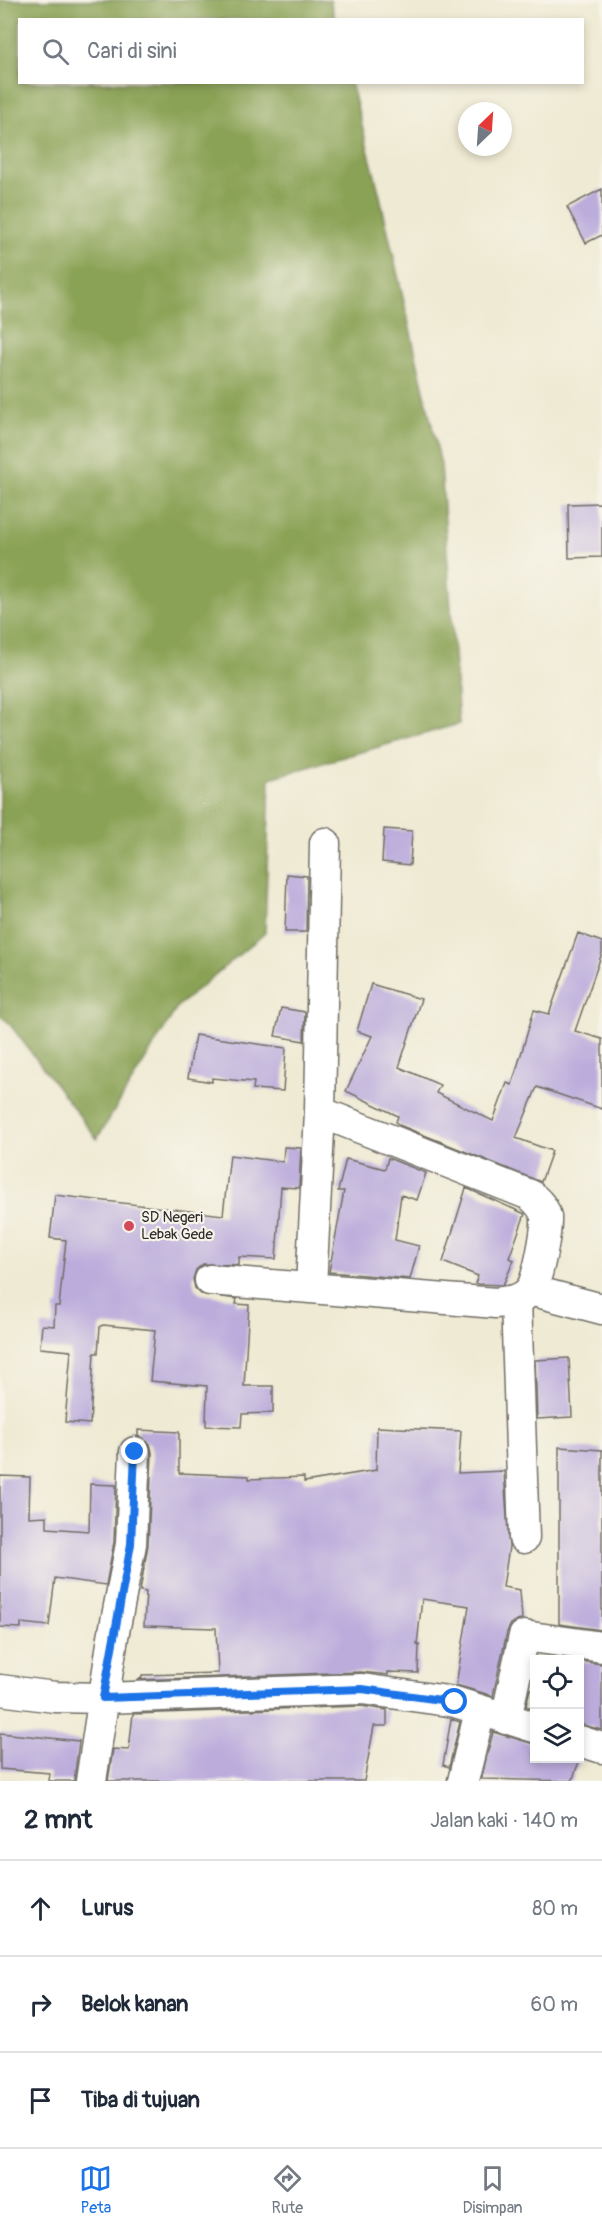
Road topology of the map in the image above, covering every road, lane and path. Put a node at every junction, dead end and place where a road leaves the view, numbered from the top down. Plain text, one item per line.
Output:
1 (325, 843) dead end
2 (320, 1112) junction
3 (210, 1280) dead end
4 (311, 1287) junction
5 (523, 1295) junction
6 (602, 1309) edge
7 (135, 1452) dead end
8 (524, 1538) dead end
9 (602, 1647) edge
10 (0, 1690) edge
11 (103, 1698) junction
12 (493, 1715) junction
13 (530, 1726) edge
14 (584, 1743) edge
15 (602, 1748) edge
16 (91, 1781) edge
17 (463, 1781) edge

1 - 2 street
2 - 4 street
2 - 5 street
3 - 4 street
4 - 5 street
5 - 6 street
5 - 8 street
7 - 11 street
9 - 12 street
10 - 11 street
11 - 12 street
11 - 16 street
12 - 13 street
12 - 17 street
14 - 15 street

